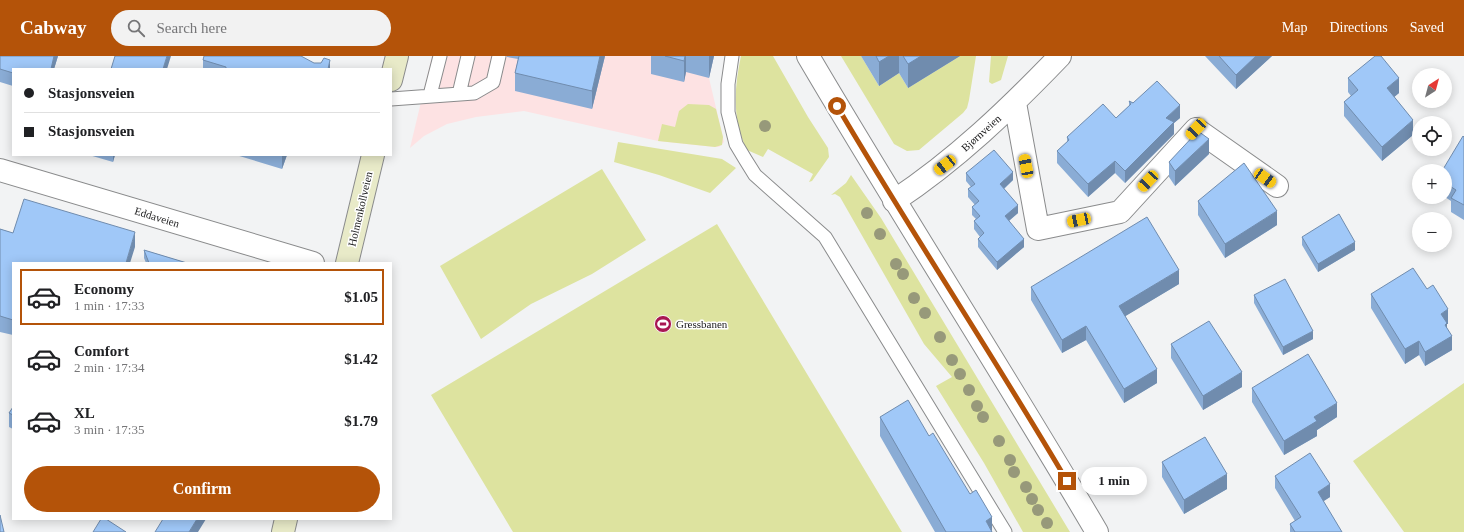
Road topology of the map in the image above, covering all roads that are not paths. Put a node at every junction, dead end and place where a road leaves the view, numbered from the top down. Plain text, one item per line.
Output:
1 (397, 56) edge
2 (440, 56) edge
3 (468, 56) edge
4 (499, 56) edge
5 (732, 56) edge
6 (808, 56) edge
7 (1060, 56) edge
8 (392, 76) edge
9 (459, 94) junction
10 (430, 95) junction
11 (392, 99) edge
12 (1015, 103) junction
13 (373, 156) edge
14 (0, 170) edge
15 (1277, 186) dead end
16 (894, 201) junction
17 (310, 262) edge
18 (347, 262) edge
19 (286, 520) edge
20 (283, 532) edge
21 (1005, 532) edge
22 (1097, 532) edge

1 - 8 main road
2 - 10 lane
3 - 9 lane
4 - 9 lane
5 - 21 lane
6 - 16 street
7 - 12 street, Bjørnveien
9 - 10 lane
10 - 11 lane
12 - 15 street
12 - 16 street, Bjørnveien
13 - 18 main road, Holmenkollveien
14 - 17 street, Eddaveien
16 - 22 street
19 - 20 main road

